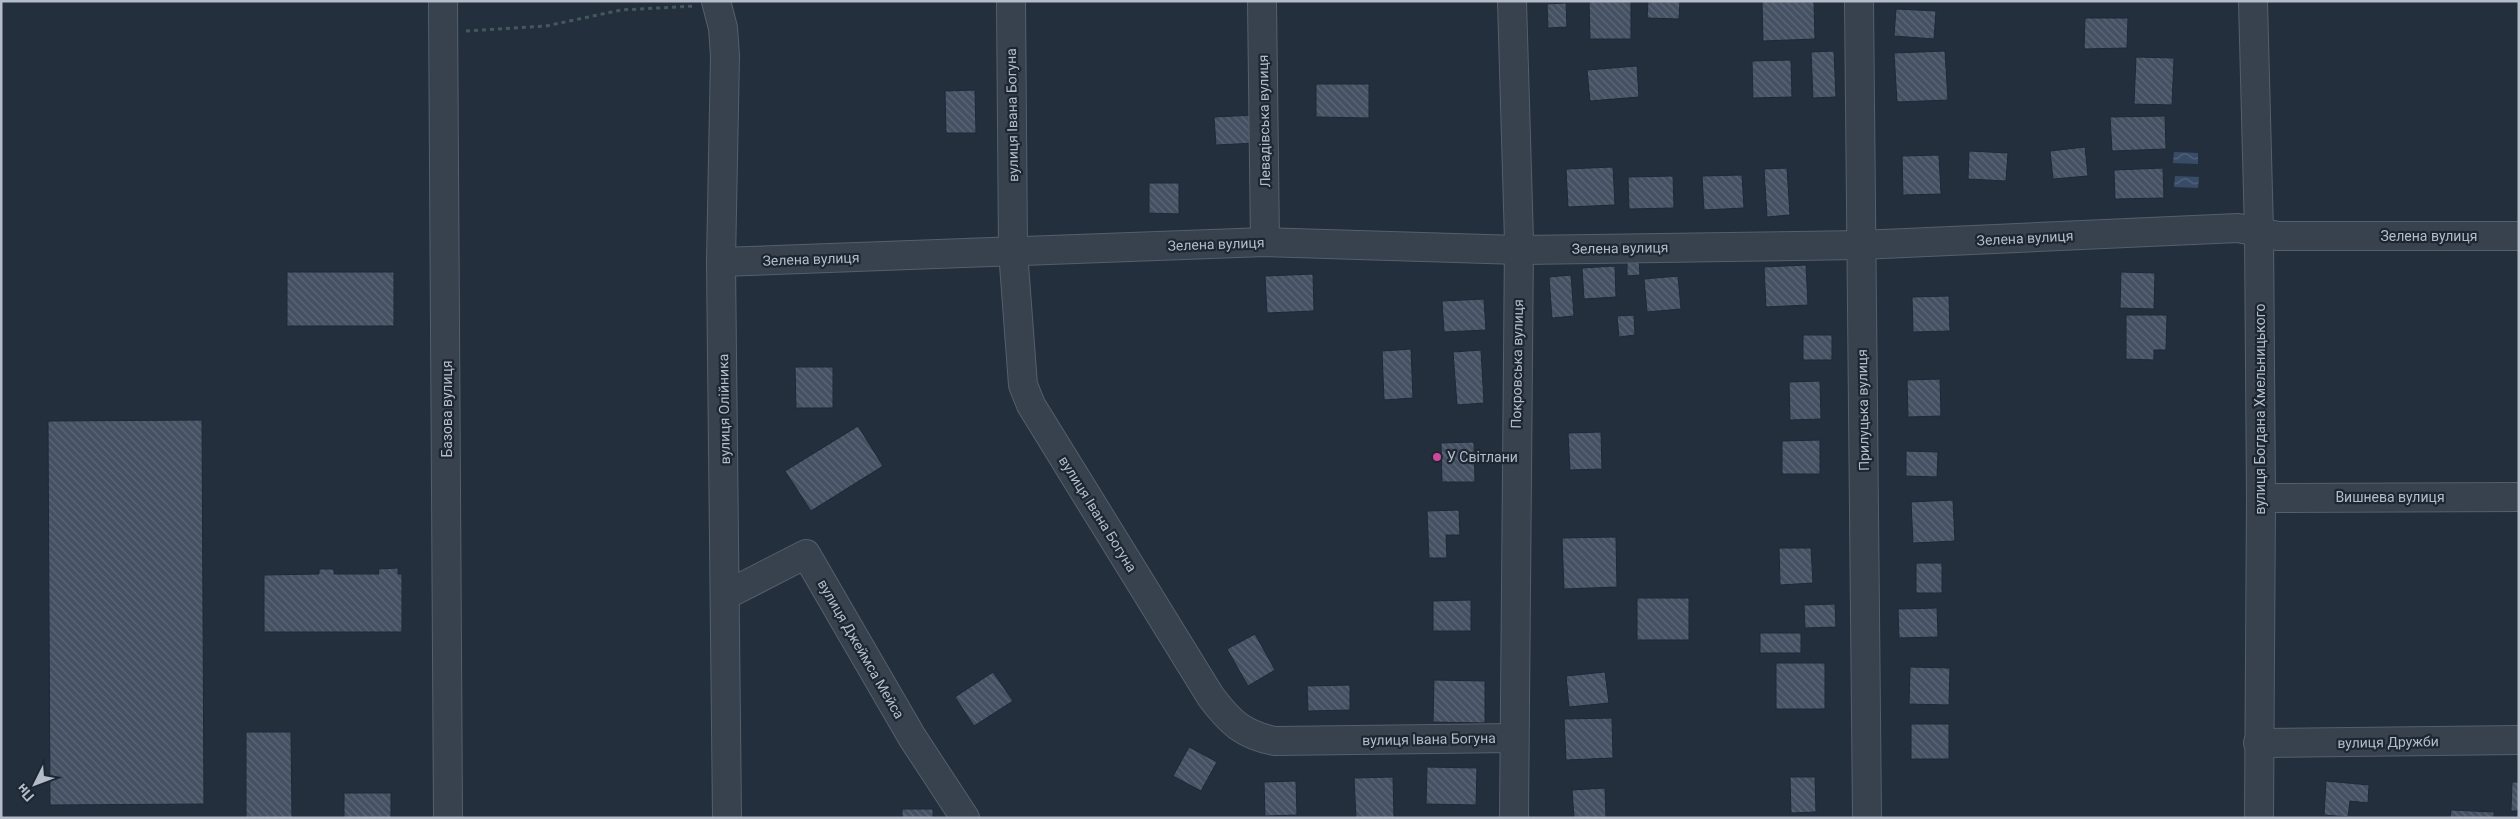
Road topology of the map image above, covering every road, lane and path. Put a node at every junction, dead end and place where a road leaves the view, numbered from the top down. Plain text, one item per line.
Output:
1 (443, 1) edge
2 (1011, 1) edge
3 (1262, 1) edge
4 (1512, 1) edge
5 (1859, 1) edge
6 (2253, 1) edge
7 (710, 2) edge
8 (444, 32) junction
9 (2259, 232) junction
10 (2519, 236) edge
11 (1265, 242) junction
12 (1861, 245) junction
13 (1518, 250) junction
14 (1013, 251) junction
15 (721, 262) junction
16 (2519, 497) edge
17 (2261, 498) junction
18 (726, 594) junction
19 (1513, 738) junction
20 (2519, 740) edge
21 (2258, 743) junction
22 (448, 818) edge
23 (727, 818) edge
24 (965, 818) edge
25 (1514, 818) edge
26 (1867, 818) edge
27 (2259, 818) edge

1 - 8 street, Базова вулиця
2 - 14 street, вулиця Івана Богуна
3 - 11 street, Левадівська вулиця
4 - 13 street, Покровська вулиця
5 - 12 street, Прилуцька вулиця
6 - 9 street, вулиця Богдана Хмельницького
7 - 8 path
7 - 15 street, вулиця Олійника
8 - 22 street, Базова вулиця
9 - 10 street, Зелена вулиця
9 - 12 street, Зелена вулиця
9 - 17 street, вулиця Богдана Хмельницького
11 - 13 street, Зелена вулиця
11 - 14 street, Зелена вулиця
12 - 13 street, Зелена вулиця
12 - 26 street, Прилуцька вулиця
13 - 19 street, Покровська вулиця
14 - 15 street, Зелена вулиця
14 - 19 street, вулиця Івана Богуна
15 - 18 street, вулиця Олійника
16 - 17 street, Вишнева вулиця
17 - 21 street, вулиця Богдана Хмельницького
18 - 23 street, вулиця Олійника
18 - 24 street, вулиця Джеймса Мейса
19 - 25 street, Покровська вулиця
20 - 21 street, вулиця Дружби
21 - 27 street, вулиця Богдана Хмельницького

